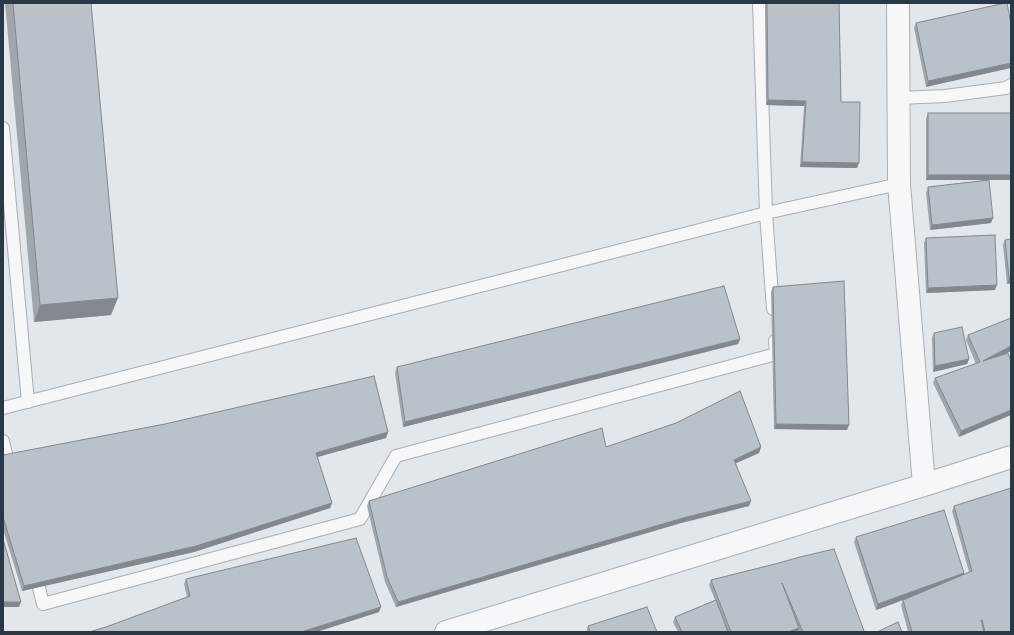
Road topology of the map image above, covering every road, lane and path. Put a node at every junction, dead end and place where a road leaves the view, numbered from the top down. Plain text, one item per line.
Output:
1 (759, 3) edge
2 (898, 3) edge
3 (1011, 84) edge
4 (899, 98) junction
5 (3, 128) edge
6 (899, 184) junction
7 (766, 213) junction
8 (28, 402) junction
9 (3, 408) edge
10 (3, 441) edge
11 (1011, 457) edge
12 (12, 480) edge
13 (924, 485) junction
14 (31, 557) edge
15 (446, 632) edge

1 - 7 lane
2 - 4 street
3 - 4 lane
4 - 6 street
5 - 8 lane
6 - 7 lane
6 - 13 street
7 - 8 lane
7 - 14 lane
8 - 9 lane
10 - 12 lane
11 - 13 street
13 - 15 street

